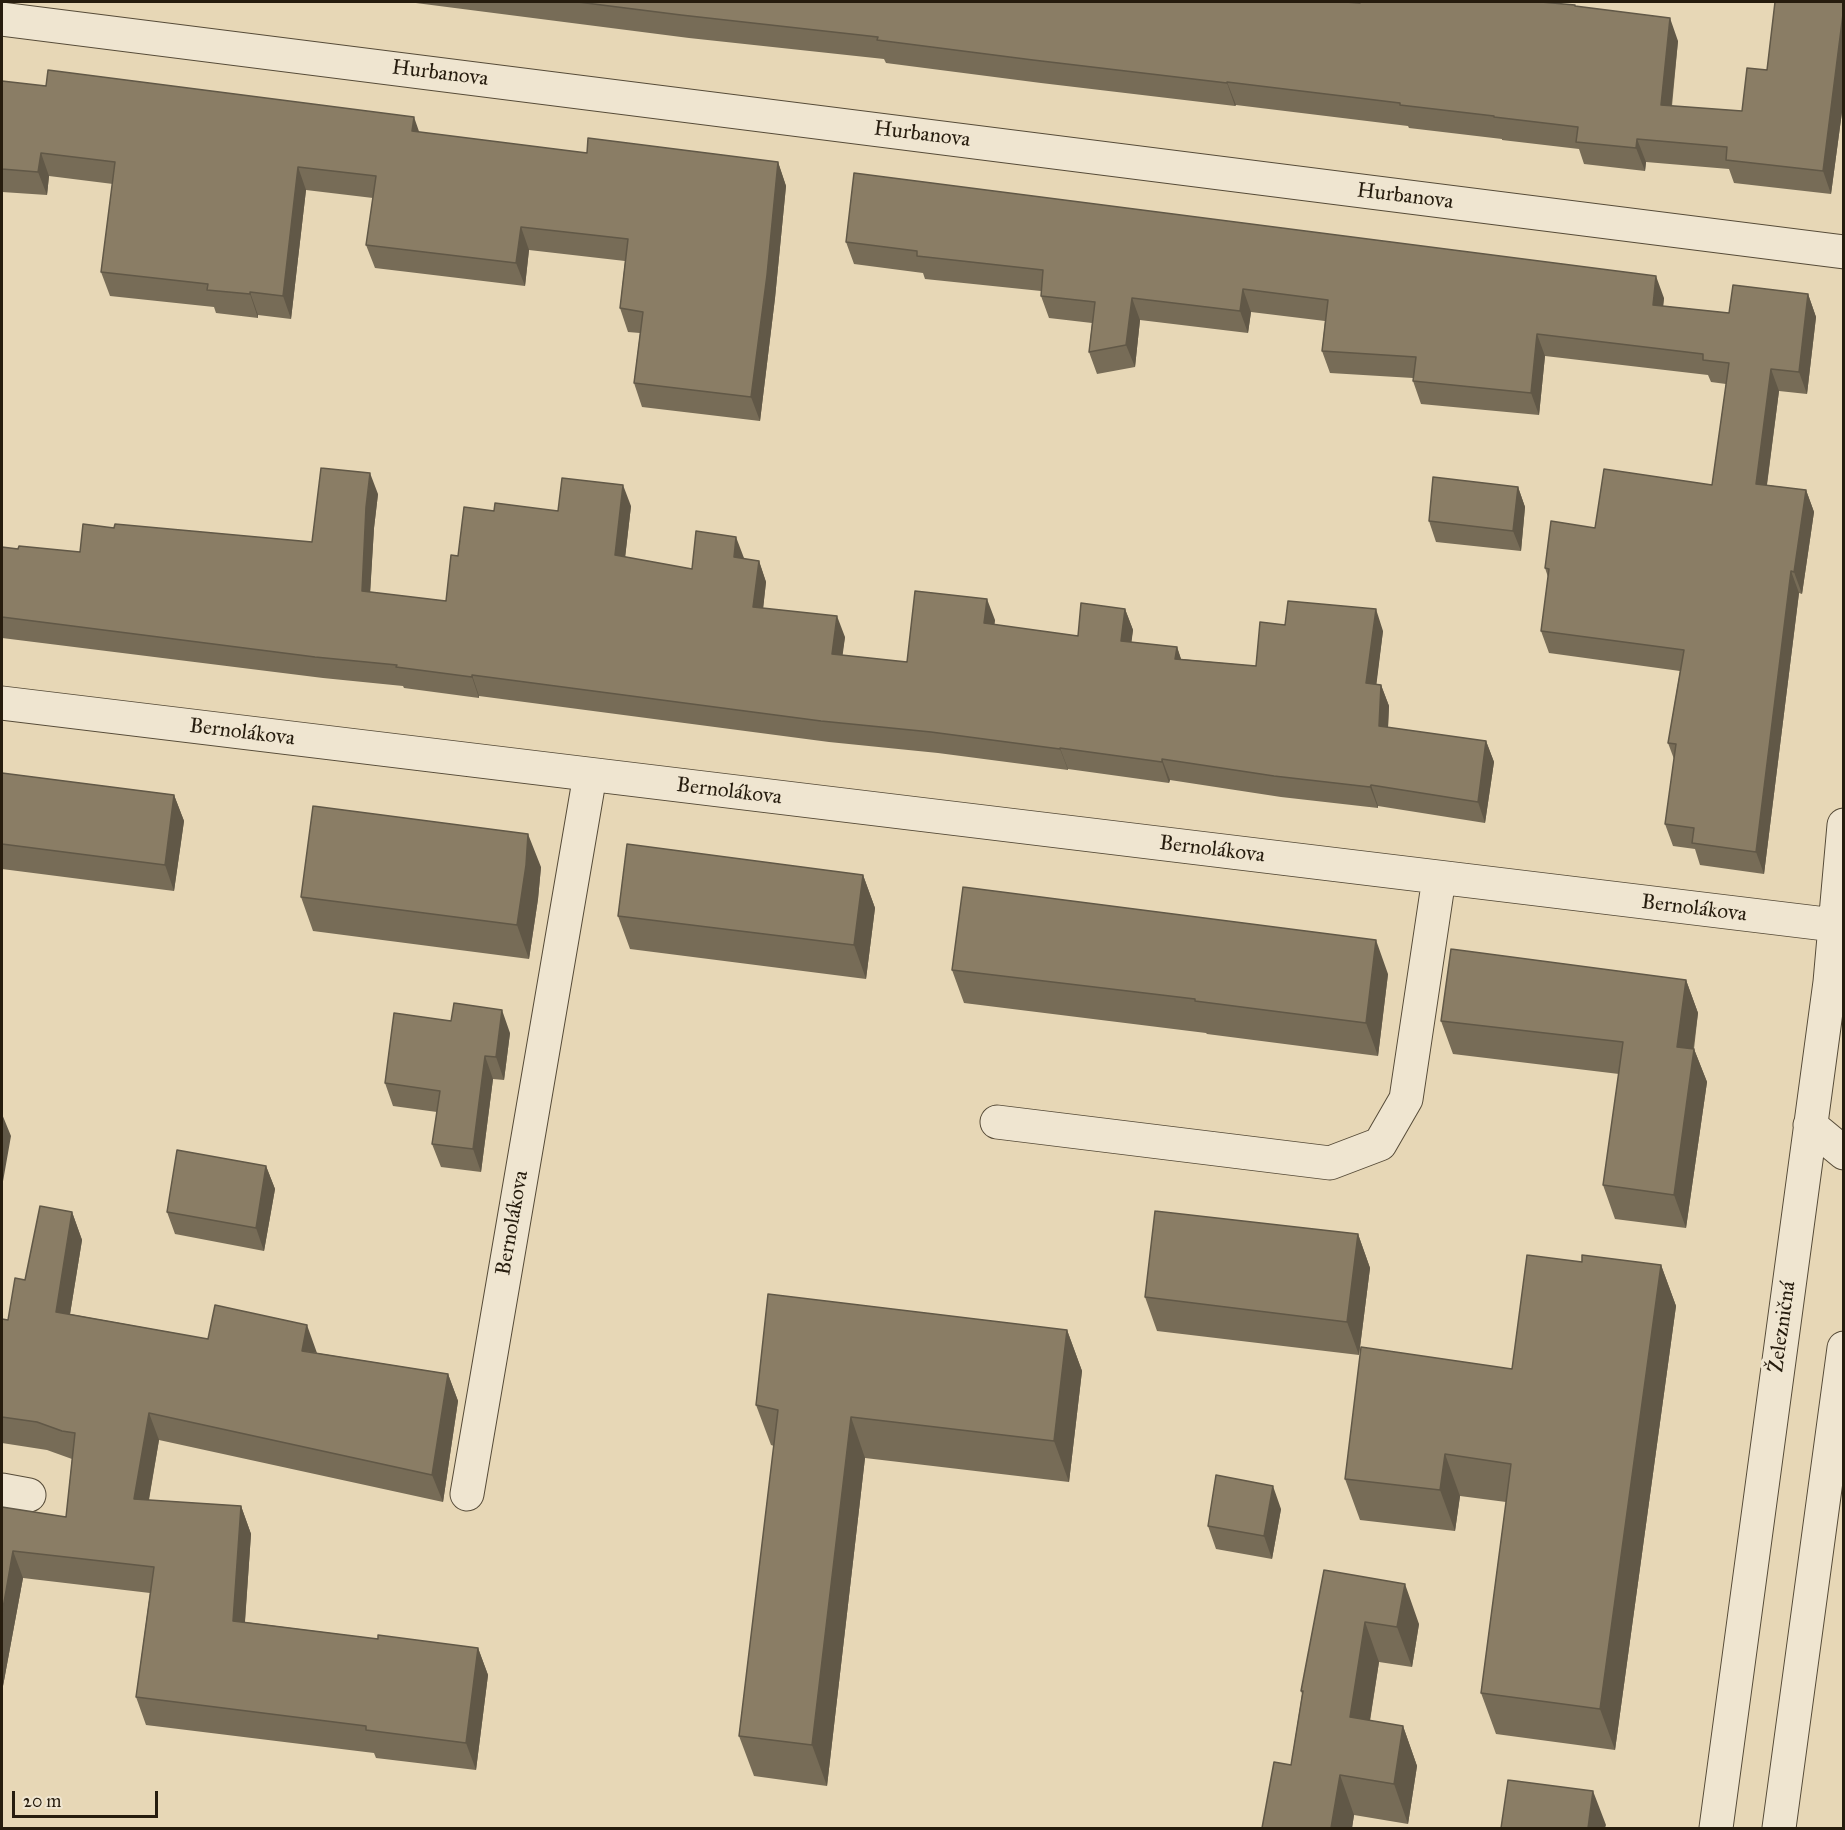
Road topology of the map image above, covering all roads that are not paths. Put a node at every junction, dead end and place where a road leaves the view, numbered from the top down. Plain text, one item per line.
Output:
1 (2, 19) edge
2 (1844, 252) edge
3 (2, 704) edge
4 (590, 775) junction
5 (1844, 825) edge
6 (1439, 878) junction
7 (1834, 925) junction
8 (997, 1122) dead end
9 (1810, 1125) junction
10 (1844, 1153) edge
11 (1844, 1348) edge
12 (467, 1494) dead end
13 (1716, 1828) edge
14 (1779, 1828) edge

1 - 2 street, Hurbanova
3 - 4 street, Bernolákova
4 - 6 street, Bernolákova
4 - 12 street, Bernolákova
5 - 7 street, Železničná
6 - 7 street, Bernolákova
6 - 8 street
7 - 9 street, Železničná
9 - 10 street
9 - 13 street, Železničná
11 - 14 street

